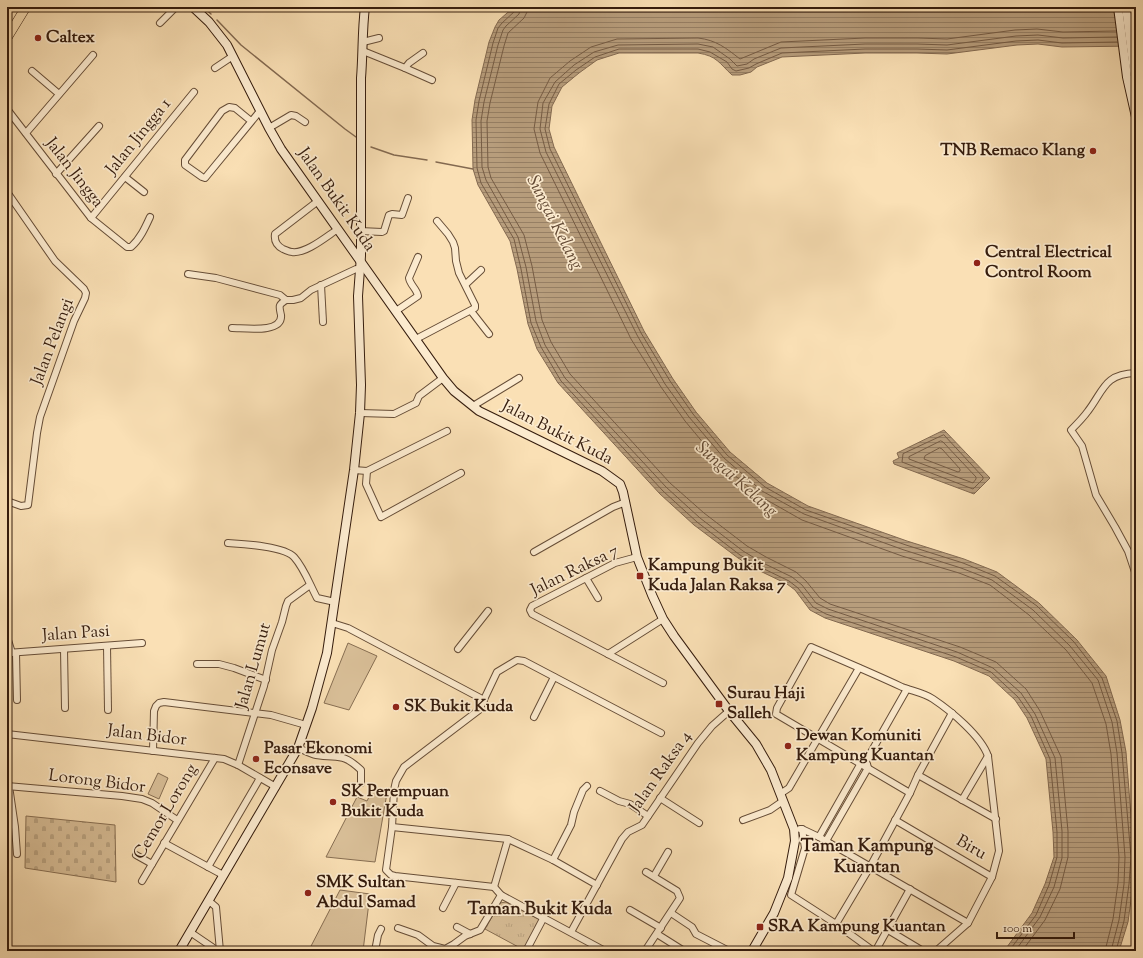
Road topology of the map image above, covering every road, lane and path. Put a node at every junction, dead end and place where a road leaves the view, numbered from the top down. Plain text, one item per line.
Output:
1 (26, 7) edge
2 (176, 7) edge
3 (193, 7) edge
4 (365, 7) edge
5 (1118, 7) edge
6 (1126, 7) edge
7 (160, 23) dead end
8 (7, 38) edge
9 (380, 38) dead end
10 (363, 46) junction
11 (422, 53) dead end
12 (93, 55) dead end
13 (233, 56) junction
14 (215, 68) dead end
15 (405, 68) junction
16 (32, 71) dead end
17 (432, 80) dead end
18 (1136, 87) edge
19 (194, 92) dead end
20 (59, 94) junction
21 (7, 109) edge
22 (260, 111) junction
23 (1136, 116) edge
24 (251, 121) junction
25 (305, 122) dead end
26 (99, 126) dead end
27 (269, 128) junction
28 (26, 133) junction
29 (56, 174) junction
30 (125, 177) junction
31 (7, 192) edge
32 (144, 192) dead end
33 (408, 198) dead end
34 (318, 201) junction
35 (150, 217) dead end
36 (90, 218) junction
37 (437, 221) dead end
38 (338, 229) junction
39 (360, 232) junction
40 (344, 238) junction
41 (418, 257) dead end
42 (359, 258) junction
43 (356, 268) junction
44 (481, 270) dead end
45 (188, 274) dead end
46 (371, 276) junction
47 (466, 284) junction
48 (321, 285) junction
49 (359, 285) junction
50 (358, 294) junction
51 (286, 300) junction
52 (396, 311) junction
53 (471, 311) junction
54 (323, 322) dead end
55 (232, 328) dead end
56 (489, 334) dead end
57 (416, 339) junction
58 (1136, 373) edge
59 (443, 378) junction
60 (519, 378) dead end
61 (473, 406) junction
62 (360, 413) junction
63 (447, 431) dead end
64 (354, 470) junction
65 (367, 471) junction
66 (460, 473) dead end
67 (7, 501) edge
68 (626, 502) junction
69 (228, 543) dead end
70 (534, 552) dead end
71 (638, 557) junction
72 (1136, 575) edge
73 (586, 578) junction
74 (310, 585) junction
75 (598, 598) dead end
76 (334, 602) junction
77 (488, 611) dead end
78 (663, 618) junction
79 (332, 624) junction
80 (7, 637) edge
81 (142, 643) dead end
82 (107, 646) junction
83 (64, 649) junction
84 (458, 649) dead end
85 (12, 653) edge
86 (608, 654) junction
87 (197, 664) dead end
88 (859, 668) junction
89 (554, 677) junction
90 (266, 680) junction
91 (663, 683) dead end
92 (907, 689) junction
93 (17, 700) dead end
94 (484, 700) junction
95 (66, 708) dead end
96 (108, 710) dead end
97 (729, 712) junction
98 (952, 713) junction
99 (255, 714) junction
100 (534, 717) dead end
101 (306, 726) junction
102 (661, 733) dead end
103 (7, 734) edge
104 (818, 739) junction
105 (298, 748) junction
106 (153, 751) junction
107 (988, 756) junction
108 (215, 758) junction
109 (863, 762) junction
110 (238, 765) junction
111 (868, 768) junction
112 (918, 775) junction
113 (260, 778) junction
114 (361, 783) dead end
115 (8, 786) edge
116 (588, 786) dead end
117 (276, 787) junction
118 (600, 791) dead end
119 (910, 793) junction
120 (660, 798) junction
121 (782, 798) junction
122 (962, 800) junction
123 (648, 816) junction
124 (996, 819) junction
125 (177, 820) junction
126 (743, 820) dead end
127 (895, 820) junction
128 (698, 822) dead end
129 (392, 827) junction
130 (798, 829) junction
131 (819, 837) junction
132 (508, 839) junction
133 (826, 841) junction
134 (164, 844) junction
135 (668, 852) dead end
136 (17, 854) dead end
137 (136, 854) dead end
138 (553, 860) junction
139 (152, 864) junction
140 (208, 867) junction
141 (870, 867) junction
142 (646, 872) dead end
143 (223, 876) junction
144 (654, 876) junction
145 (992, 876) junction
146 (142, 881) dead end
147 (456, 883) junction
148 (597, 885) junction
149 (494, 887) junction
150 (910, 890) junction
151 (501, 895) junction
152 (209, 901) junction
153 (443, 908) dead end
154 (630, 910) dead end
155 (671, 914) junction
156 (544, 917) junction
157 (968, 923) junction
158 (836, 924) junction
159 (457, 927) dead end
160 (398, 928) dead end
161 (661, 928) junction
162 (381, 929) dead end
163 (888, 930) junction
164 (190, 932) junction
165 (571, 932) junction
166 (470, 934) junction
167 (657, 934) junction
168 (179, 951) edge
169 (219, 951) edge
170 (375, 951) edge
171 (526, 951) edge
172 (605, 951) edge
173 (645, 951) edge
174 (684, 951) edge
175 (729, 951) edge
176 (752, 951) edge
177 (923, 951) edge
178 (936, 951) edge

1 - 8 main road
2 - 7 street
3 - 13 street, Jalan Bukit Kuda
4 - 10 street
5 - 23 street
6 - 18 street
9 - 10 street
10 - 15 street
10 - 39 street
11 - 15 street
12 - 20 street
13 - 14 street
13 - 22 street, Jalan Bukit Kuda
15 - 17 street
16 - 20 street
19 - 30 street, Jalan Jingga 1
20 - 28 street
21 - 28 street, Jalan Jingga
22 - 24 street
22 - 27 street, Jalan Bukit Kuda
24 - 24 street
25 - 27 street
26 - 29 street
27 - 34 street, Jalan Bukit Kuda
28 - 29 street, Jalan Jingga
29 - 36 street, Jalan Jingga
30 - 32 street
30 - 36 street, Jalan Jingga 1
31 - 67 street, Jalan Pelangi
33 - 39 street
34 - 38 street, Jalan Bukit Kuda
34 - 38 street
35 - 36 street, Jalan Jingga
37 - 47 street
38 - 40 street, Jalan Bukit Kuda
39 - 40 street
39 - 42 street
40 - 42 street, Jalan Bukit Kuda
41 - 52 street
42 - 43 street
42 - 46 street, Jalan Bukit Kuda
42 - 49 street
43 - 48 street
43 - 50 street
44 - 47 street
45 - 51 street
46 - 49 street
46 - 52 street, Jalan Bukit Kuda
47 - 53 street
48 - 51 street
48 - 54 street
49 - 50 street
50 - 62 street
51 - 55 street
52 - 57 street, Jalan Bukit Kuda
53 - 56 street
53 - 57 street
57 - 59 street, Jalan Bukit Kuda
58 - 72 street
59 - 61 street, Jalan Bukit Kuda
59 - 62 street
60 - 61 street
61 - 68 street, Jalan Bukit Kuda
62 - 64 street
63 - 65 street
64 - 65 street
64 - 76 street
65 - 66 street
68 - 70 street
68 - 71 street, Jalan Bukit Kuda
69 - 74 street
71 - 73 street, Jalan Raksa 7
71 - 78 street, Jalan Bukit Kuda
73 - 75 street
73 - 86 street, Jalan Raksa 7
74 - 76 street
74 - 90 street, Jalan Lumut
76 - 79 street
77 - 84 street
78 - 86 street
78 - 97 street, Jalan Bukit Kuda
79 - 94 street
79 - 101 street
80 - 85 street
81 - 82 street, Jalan Pasi
82 - 83 street, Jalan Pasi
82 - 96 street
83 - 85 street, Jalan Pasi
83 - 95 street
85 - 93 street
86 - 91 street
87 - 90 street
88 - 92 street
88 - 104 street
88 - 104 street
89 - 94 street
89 - 100 street
89 - 102 street
90 - 99 street, Jalan Lumut
92 - 98 street
92 - 109 street
94 - 129 street
97 - 120 street, Jalan Raksa 4
97 - 121 street, Jalan Bukit Kuda
98 - 107 street
98 - 112 street
99 - 101 street
99 - 106 street
99 - 110 street, Jalan Lumut
101 - 105 street
103 - 106 street, Jalan Bidor
104 - 109 street
104 - 121 street
105 - 114 street
105 - 117 street
106 - 108 street, Jalan Bidor
107 - 122 street
107 - 124 street
108 - 110 street, Jalan Bidor
108 - 125 street, Cemor Lorong
109 - 111 street
109 - 131 street
110 - 113 street, Jalan Bidor
111 - 119 street
111 - 133 street
112 - 119 street
112 - 122 street
113 - 117 street, Jalan Bidor
113 - 140 street
115 - 125 street, Lorong Bidor
115 - 136 street
116 - 138 street
117 - 143 street
118 - 123 street
119 - 127 street
120 - 123 street, Jalan Raksa 4
120 - 128 street
121 - 126 street
121 - 130 street, Jalan Bukit Kuda
122 - 124 street
123 - 148 street, Jalan Raksa 4
124 - 145 street
125 - 134 street, Cemor Lorong
127 - 141 street
127 - 145 street, Biru
129 - 132 street
129 - 147 street
130 - 131 street
130 - 158 street
130 - 176 street, Jalan Bukit Kuda
131 - 133 street
132 - 138 street
132 - 149 street
133 - 141 street
134 - 139 street, Cemor Lorong
134 - 140 street
135 - 144 street
137 - 139 street
138 - 148 street
139 - 146 street, Cemor Lorong
140 - 143 street
141 - 150 street
141 - 158 street
142 - 144 street
143 - 152 street
144 - 155 street
145 - 157 street
147 - 149 street
147 - 153 street
148 - 165 street, Jalan Raksa 4
149 - 151 street
150 - 157 street
150 - 163 street
151 - 156 street
151 - 166 street
152 - 164 street
152 - 169 street
154 - 161 street
155 - 161 street
155 - 175 street
156 - 165 street
156 - 171 street
157 - 178 street
158 - 163 street
159 - 166 street
160 - 166 street
161 - 167 street
162 - 170 street
163 - 177 street
164 - 168 street
164 - 169 street
165 - 172 street
167 - 173 street
167 - 174 street

